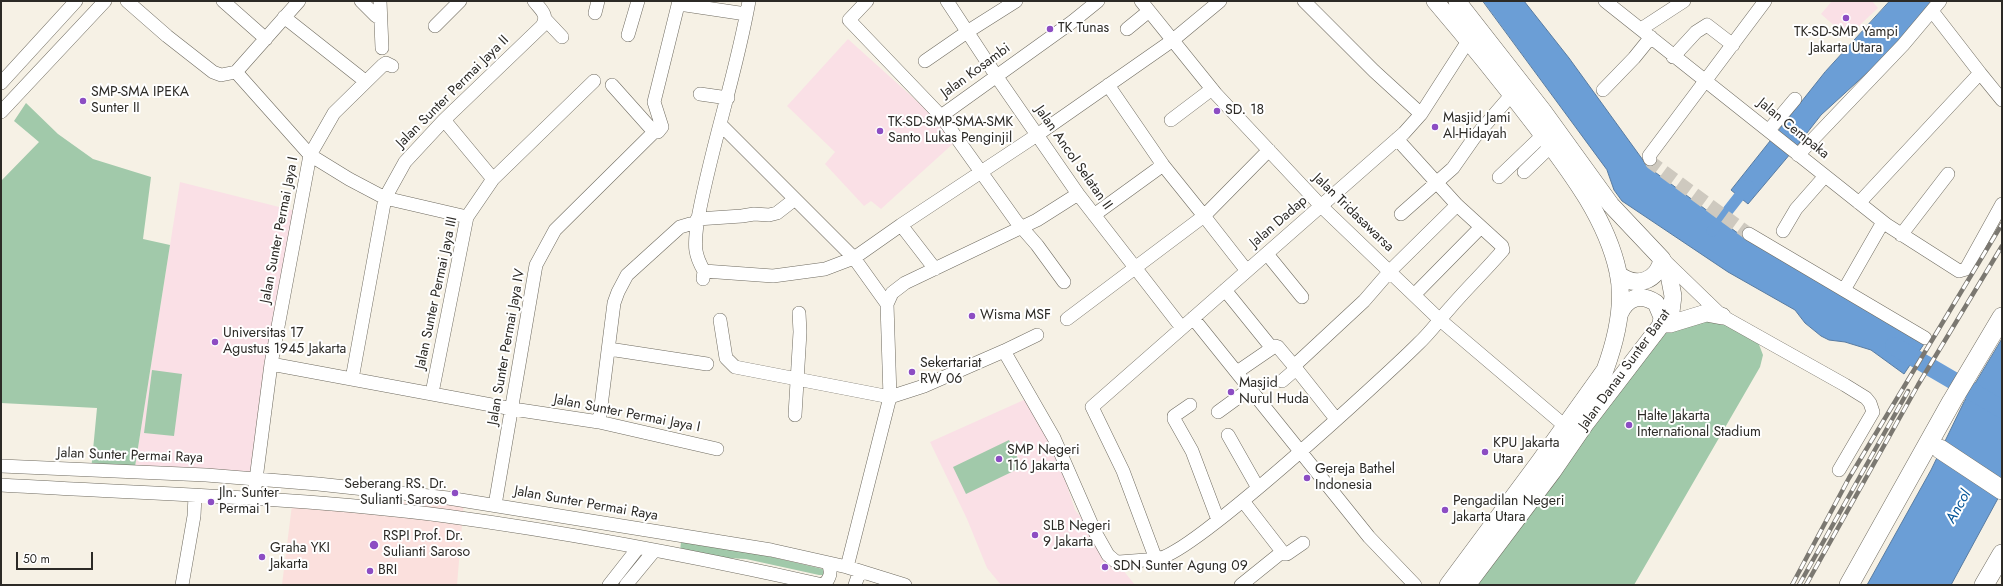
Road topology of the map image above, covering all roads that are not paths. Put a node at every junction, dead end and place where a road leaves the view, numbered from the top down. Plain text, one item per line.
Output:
1 (76, 1) edge
2 (127, 1) edge
3 (223, 1) edge
4 (299, 1) edge
5 (361, 1) edge
6 (380, 1) edge
7 (460, 1) edge
8 (534, 1) edge
9 (638, 1) edge
10 (867, 1) edge
11 (948, 1) edge
12 (1016, 1) edge
13 (1098, 1) edge
14 (1220, 1) edge
15 (1304, 1) edge
16 (1435, 1) edge
17 (1457, 1) edge
18 (1606, 1) edge
19 (1684, 1) edge
20 (1764, 1) edge
21 (679, 2) edge
22 (102, 4) edge
23 (1145, 6) edge
24 (1936, 6) edge
25 (747, 7) edge
26 (376, 16) dead end
27 (284, 17) junction
28 (546, 20) junction
29 (435, 26) dead end
30 (1127, 29) dead end
31 (1641, 29) junction
32 (967, 32) junction
33 (628, 35) dead end
34 (1470, 35) junction
35 (562, 38) dead end
36 (1651, 38) junction
37 (266, 39) junction
38 (1173, 40) junction
39 (1733, 45) junction
40 (382, 48) dead end
41 (1673, 57) junction
42 (925, 61) dead end
43 (392, 66) dead end
44 (236, 72) junction
45 (1980, 73) junction
46 (996, 76) junction
47 (1705, 80) junction
48 (365, 81) junction
49 (594, 81) dead end
50 (1, 83) edge
51 (612, 85) dead end
52 (1108, 85) junction
53 (1212, 89) junction
54 (1603, 90) dead end
55 (700, 94) dead end
56 (1512, 94) junction
57 (728, 98) junction
58 (1795, 99) dead end
59 (2002, 100) edge
60 (1, 112) edge
61 (1421, 114) junction
62 (941, 116) junction
63 (444, 120) junction
64 (1172, 120) dead end
65 (720, 124) junction
66 (654, 132) junction
67 (1772, 132) junction
68 (1037, 135) junction
69 (1397, 139) junction
70 (1547, 140) junction
71 (1269, 150) junction
72 (1797, 153) junction
73 (310, 155) junction
74 (1650, 159) dead end
75 (1163, 165) junction
76 (981, 172) junction
77 (1524, 172) dead end
78 (1948, 174) dead end
79 (1825, 176) junction
80 (1499, 177) dead end
81 (493, 179) junction
82 (1437, 182) junction
83 (1078, 194) junction
84 (385, 198) junction
85 (795, 199) junction
86 (1859, 203) junction
87 (2002, 204) edge
88 (1457, 205) junction
89 (1322, 207) junction
90 (1401, 214) dead end
91 (1094, 215) junction
92 (1204, 216) junction
93 (467, 217) junction
94 (694, 222) junction
95 (1884, 222) junction
96 (901, 225) junction
97 (1022, 227) junction
98 (1481, 227) junction
99 (1783, 230) dead end
100 (1749, 234) tunnel mouth
101 (1901, 235) junction
102 (1267, 254) junction
103 (1659, 255) junction
104 (854, 258) junction
105 (1136, 268) junction
106 (935, 269) junction
107 (1247, 271) junction
108 (1390, 271) junction
109 (1618, 274) junction
110 (1064, 282) dead end
111 (1225, 290) junction
112 (1844, 290) junction
113 (1414, 296) junction
114 (1302, 297) dead end
115 (888, 304) junction
116 (799, 313) dead end
117 (1620, 313) junction
118 (1722, 316) junction
119 (2002, 317) edge
120 (1193, 318) junction
121 (1439, 319) junction
122 (720, 320) dead end
123 (1067, 320) dead end
124 (1661, 324) junction
125 (1182, 328) junction
126 (1037, 335) dead end
127 (1925, 338) dead end
128 (1271, 347) junction
129 (608, 349) junction
130 (1004, 351) junction
131 (271, 364) junction
132 (708, 364) dead end
133 (1295, 368) junction
134 (1237, 372) junction
135 (798, 377) junction
136 (352, 379) junction
137 (1282, 382) dead end
138 (1251, 388) junction
139 (432, 393) junction
140 (890, 397) junction
141 (1190, 405) dead end
142 (513, 409) junction
143 (1218, 412) dead end
144 (795, 415) dead end
145 (1336, 419) junction
146 (599, 422) junction
147 (1940, 424) junction
148 (1565, 426) junction
149 (1228, 435) dead end
150 (717, 449) dead end
151 (1301, 450) junction
152 (1940, 450) junction
153 (1, 466) edge
154 (1547, 466) junction
155 (1916, 467) junction
156 (1839, 470) dead end
157 (257, 480) junction
158 (1, 485) edge
159 (1258, 488) junction
160 (2002, 490) edge
161 (195, 496) junction
162 (253, 498) junction
163 (1243, 501) junction
164 (495, 506) junction
165 (1218, 520) junction
166 (1303, 543) dead end
167 (638, 548) junction
168 (654, 551) junction
169 (1282, 552) junction
170 (2002, 554) edge
171 (1146, 560) dead end
172 (828, 563) junction
173 (847, 567) junction
174 (2002, 569) edge
175 (864, 572) junction
176 (182, 585) edge
177 (609, 585) edge
178 (626, 585) edge
179 (823, 585) edge
180 (855, 585) edge
181 (905, 585) edge
182 (1241, 585) edge
183 (1415, 585) edge
184 (1448, 585) edge
185 (1467, 585) edge
186 (1850, 585) edge
187 (1984, 585) edge
188 (1991, 585) edge

1 - 50 street
2 - 44 street
3 - 37 street
4 - 27 street
5 - 26 street
6 - 40 street
7 - 29 street
8 - 28 street
9 - 33 street
10 - 62 street, Jalan Kosambi
11 - 32 street, Jalan Ancol Selatan II
12 - 32 street
13 - 46 street, Jalan Kosambi
14 - 38 street
15 - 61 street
16 - 34 main road, Jalan Danau Sunter Barat
17 - 34 main road, Jalan Danau Sunter Barat
18 - 31 street, Jalan Cempaka
19 - 31 street
20 - 39 street
21 - 25 street
21 - 66 street
22 - 60 street
23 - 30 street
23 - 38 street, Jalan Tridasawarsa
24 - 45 street
24 - 72 street
25 - 57 street
27 - 37 street
27 - 48 street
28 - 35 street
28 - 63 street, Jalan Sunter Permai Jaya II
31 - 36 street, Jalan Cempaka
32 - 42 street
32 - 46 street, Jalan Ancol Selatan II
34 - 56 main road, Jalan Danau Sunter Barat
34 - 61 street, Jalan Dadap
34 - 103 main road, Jalan Danau Sunter Barat
36 - 41 street, Jalan Cempaka
36 - 54 street
37 - 44 street
38 - 52 street
38 - 53 street, Jalan Tridasawarsa
39 - 41 street
39 - 47 street
41 - 47 street, Jalan Cempaka
43 - 48 street, Jalan Sunter Permai Jaya I
44 - 73 street
45 - 59 street
45 - 86 street
46 - 62 street, Jalan Kosambi
46 - 68 street, Jalan Ancol Selatan II
47 - 67 street, Jalan Cempaka
47 - 74 street
48 - 73 street, Jalan Sunter Permai Jaya I
49 - 81 street, Jalan Sunter Permai Jaya III
51 - 66 street
52 - 68 street
52 - 75 street
53 - 64 street
53 - 71 street, Jalan Tridasawarsa
55 - 57 street
56 - 70 main road, Jalan Danau Sunter Barat
56 - 82 street
57 - 65 street
58 - 67 street
61 - 69 street, Jalan Dadap
62 - 76 street
63 - 81 street
63 - 84 street, Jalan Sunter Permai Jaya II
65 - 85 street
65 - 94 street
66 - 142 street, Jalan Sunter Permai Jaya IV
67 - 72 street, Jalan Cempaka
68 - 76 street
68 - 83 street, Jalan Ancol Selatan II
69 - 82 street
69 - 89 street, Jalan Dadap
70 - 77 street
70 - 80 street
70 - 109 main road, Jalan Danau Sunter Barat
71 - 89 street, Jalan Tridasawarsa
71 - 92 street
72 - 79 street, Jalan Cempaka
73 - 84 street
73 - 131 street, Jalan Sunter Permai Jaya I
75 - 91 street
75 - 92 street
76 - 96 street
76 - 97 street
78 - 101 street
79 - 86 street, Jalan Cempaka
79 - 99 street
81 - 93 street, Jalan Sunter Permai Jaya III
82 - 88 street
82 - 90 street
83 - 91 street, Jalan Ancol Selatan II
83 - 97 street
84 - 93 street
84 - 136 street, Jalan Sunter Permai Jaya II
85 - 94 street
85 - 104 street
86 - 95 street, Jalan Cempaka
87 - 101 street, Jalan Cempaka
88 - 98 street
88 - 108 street
89 - 102 street, Jalan Dadap
89 - 108 street, Jalan Tridasawarsa
91 - 105 street, Jalan Ancol Selatan II
92 - 105 street
92 - 107 street
93 - 139 street, Jalan Sunter Permai Jaya III
94 - 104 street
94 - 129 street
95 - 101 street, Jalan Cempaka
95 - 112 street
96 - 104 street
96 - 106 street
97 - 106 street
97 - 110 street
98 - 113 street
98 - 121 street
100 - 112 street
102 - 107 street, Jalan Dadap
102 - 114 street
103 - 109 main road
103 - 118 street
103 - 124 main road, Jalan Danau Sunter Barat
104 - 115 street
105 - 123 street
105 - 125 street, Jalan Ancol Selatan II
106 - 115 street
107 - 111 street, Jalan Dadap
108 - 113 street, Jalan Tridasawarsa
108 - 133 street
109 - 117 main road, Jalan Danau Sunter Barat
111 - 120 street, Jalan Dadap
111 - 128 street
112 - 127 street
113 - 121 street, Jalan Tridasawarsa
115 - 140 street
116 - 135 street
117 - 124 main road
117 - 148 main road, Jalan Danau Sunter Barat
118 - 124 main road
118 - 156 street
119 - 147 highway
120 - 125 street, Jalan Dadap
120 - 134 street
121 - 145 street
121 - 148 street, Jalan Tridasawarsa
122 - 135 street
124 - 154 main road, Jalan Danau Sunter Barat
125 - 165 street, Jalan Dadap
126 - 130 street
128 - 133 street
128 - 134 street
129 - 132 street
129 - 146 street
130 - 140 street
130 - 171 street
131 - 136 street, Jalan Sunter Permai Jaya I
131 - 157 street, Jalan Sunter Permai Jaya I
133 - 137 street
133 - 145 street
134 - 138 street
135 - 140 street
135 - 144 street
136 - 139 street, Jalan Sunter Permai Jaya I
138 - 143 street
138 - 151 street
139 - 142 street, Jalan Sunter Permai Jaya I
140 - 173 street
141 - 165 street
142 - 146 street, Jalan Sunter Permai Jaya I
142 - 164 street, Jalan Sunter Permai Jaya IV
145 - 151 street
146 - 150 street, Jalan Sunter Permai Jaya I
147 - 152 highway
147 - 155 highway
148 - 154 main road, Jalan Danau Sunter Barat
149 - 159 street
151 - 159 street
151 - 183 street
152 - 155 highway
152 - 160 highway
153 - 157 street, Jalan Sunter Permai Raya
154 - 184 main road, Jalan Danau Sunter Barat
154 - 185 main road, Jalan Danau Sunter Barat
155 - 186 highway
157 - 162 street
157 - 164 street, Jalan Sunter Permai Raya
158 - 161 street
159 - 163 street
161 - 162 street
161 - 176 street
162 - 167 street
163 - 165 street
163 - 169 street
164 - 172 street, Jalan Sunter Permai Raya
166 - 169 street
167 - 168 street
167 - 177 street
168 - 178 street
168 - 179 street
169 - 182 street
170 - 187 highway
172 - 173 street, Jalan Sunter Permai Raya
172 - 179 street
173 - 175 street, Jalan Sunter Permai Raya
174 - 188 highway
175 - 180 street
175 - 181 street, Jalan Sunter Permai Raya

